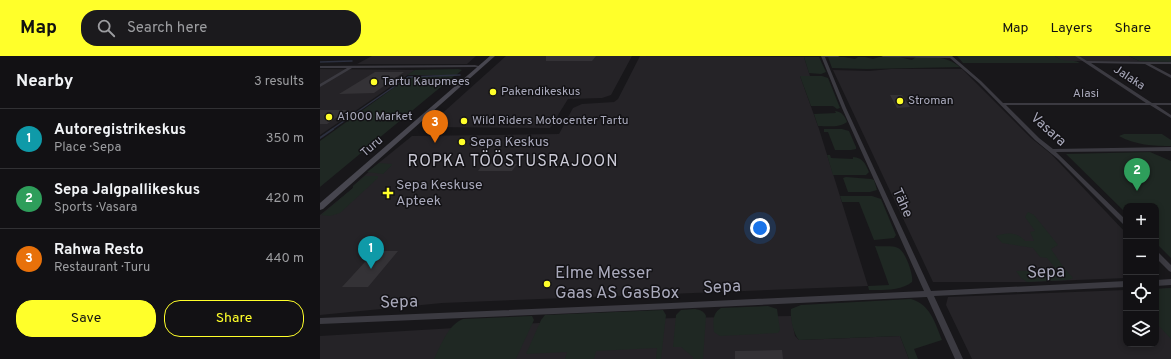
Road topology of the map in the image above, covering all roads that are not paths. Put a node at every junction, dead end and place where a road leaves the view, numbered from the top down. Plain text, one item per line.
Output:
1 (493, 56) edge
2 (824, 56) edge
3 (838, 56) edge
4 (883, 56) edge
5 (1077, 56) edge
6 (951, 57) edge
7 (1087, 62) junction
8 (1145, 62) junction
9 (1171, 63) edge
10 (320, 67) edge
11 (352, 67) junction
12 (480, 67) junction
13 (1171, 77) edge
14 (320, 86) edge
15 (1001, 104) junction
16 (1151, 104) junction
17 (1171, 104) edge
18 (1171, 117) edge
19 (1171, 149) edge
20 (1051, 151) junction
21 (320, 207) edge
22 (1123, 221) edge
23 (1159, 257) edge
24 (1171, 269) edge
25 (1171, 282) edge
26 (1159, 283) edge
27 (1123, 284) edge
28 (929, 293) junction
29 (320, 321) edge
30 (959, 359) edge

1 - 12 main road, Turu
2 - 3 street
2 - 28 street, Tähe
4 - 6 street
5 - 7 street, Jalaka
6 - 15 street, Vasara
7 - 8 street
7 - 16 street, Jalaka
8 - 9 street
8 - 13 street
10 - 11 street
11 - 12 street
11 - 14 street
12 - 21 main road, Turu
15 - 16 street, Alasi
15 - 20 street, Vasara
16 - 17 street, Alasi
16 - 18 street, Jalaka
19 - 20 street
20 - 22 street, Vasara
23 - 24 street
25 - 26 street
27 - 28 street, Sepa
28 - 29 street, Sepa
28 - 30 street, Tähe

